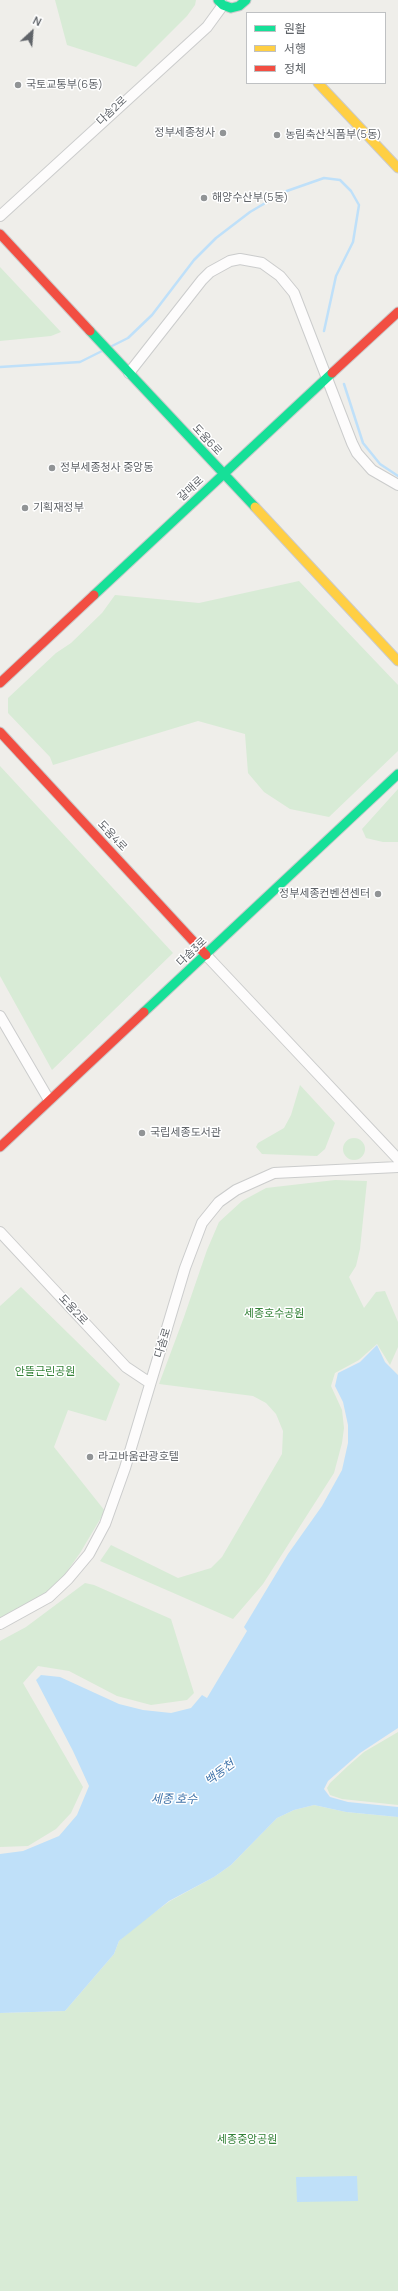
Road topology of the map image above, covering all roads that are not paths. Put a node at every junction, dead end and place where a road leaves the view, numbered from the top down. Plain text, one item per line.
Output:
1 (221, 3) edge
2 (246, 4) edge
3 (319, 84) edge
4 (398, 168) edge
5 (0, 216) edge
6 (0, 234) edge
7 (398, 312) edge
8 (129, 373) junction
9 (328, 377) junction
10 (224, 476) junction
11 (398, 485) edge
12 (398, 661) edge
13 (0, 683) edge
14 (0, 732) edge
15 (398, 774) edge
16 (206, 955) junction
17 (0, 1016) edge
18 (49, 1100) junction
19 (0, 1146) edge
20 (398, 1159) edge
21 (398, 1167) edge
22 (0, 1232) edge
23 (150, 1383) junction
24 (0, 1624) edge

1 - 2 street
1 - 5 street, 다솜2로
3 - 4 street
6 - 8 street, 도움6로
7 - 9 street, 갈매로
8 - 9 street
8 - 10 street, 도움6로
9 - 10 street, 갈매로
9 - 11 street
10 - 12 street, 도움6로
10 - 13 street, 갈매로
14 - 16 street, 도움4로
15 - 16 street, 다솜3로
16 - 18 street, 다솜3로
16 - 20 street
17 - 18 street
18 - 19 street, 다솜3로
21 - 23 street, 다솜로
22 - 23 street, 도움2로
23 - 24 street, 다솜로

